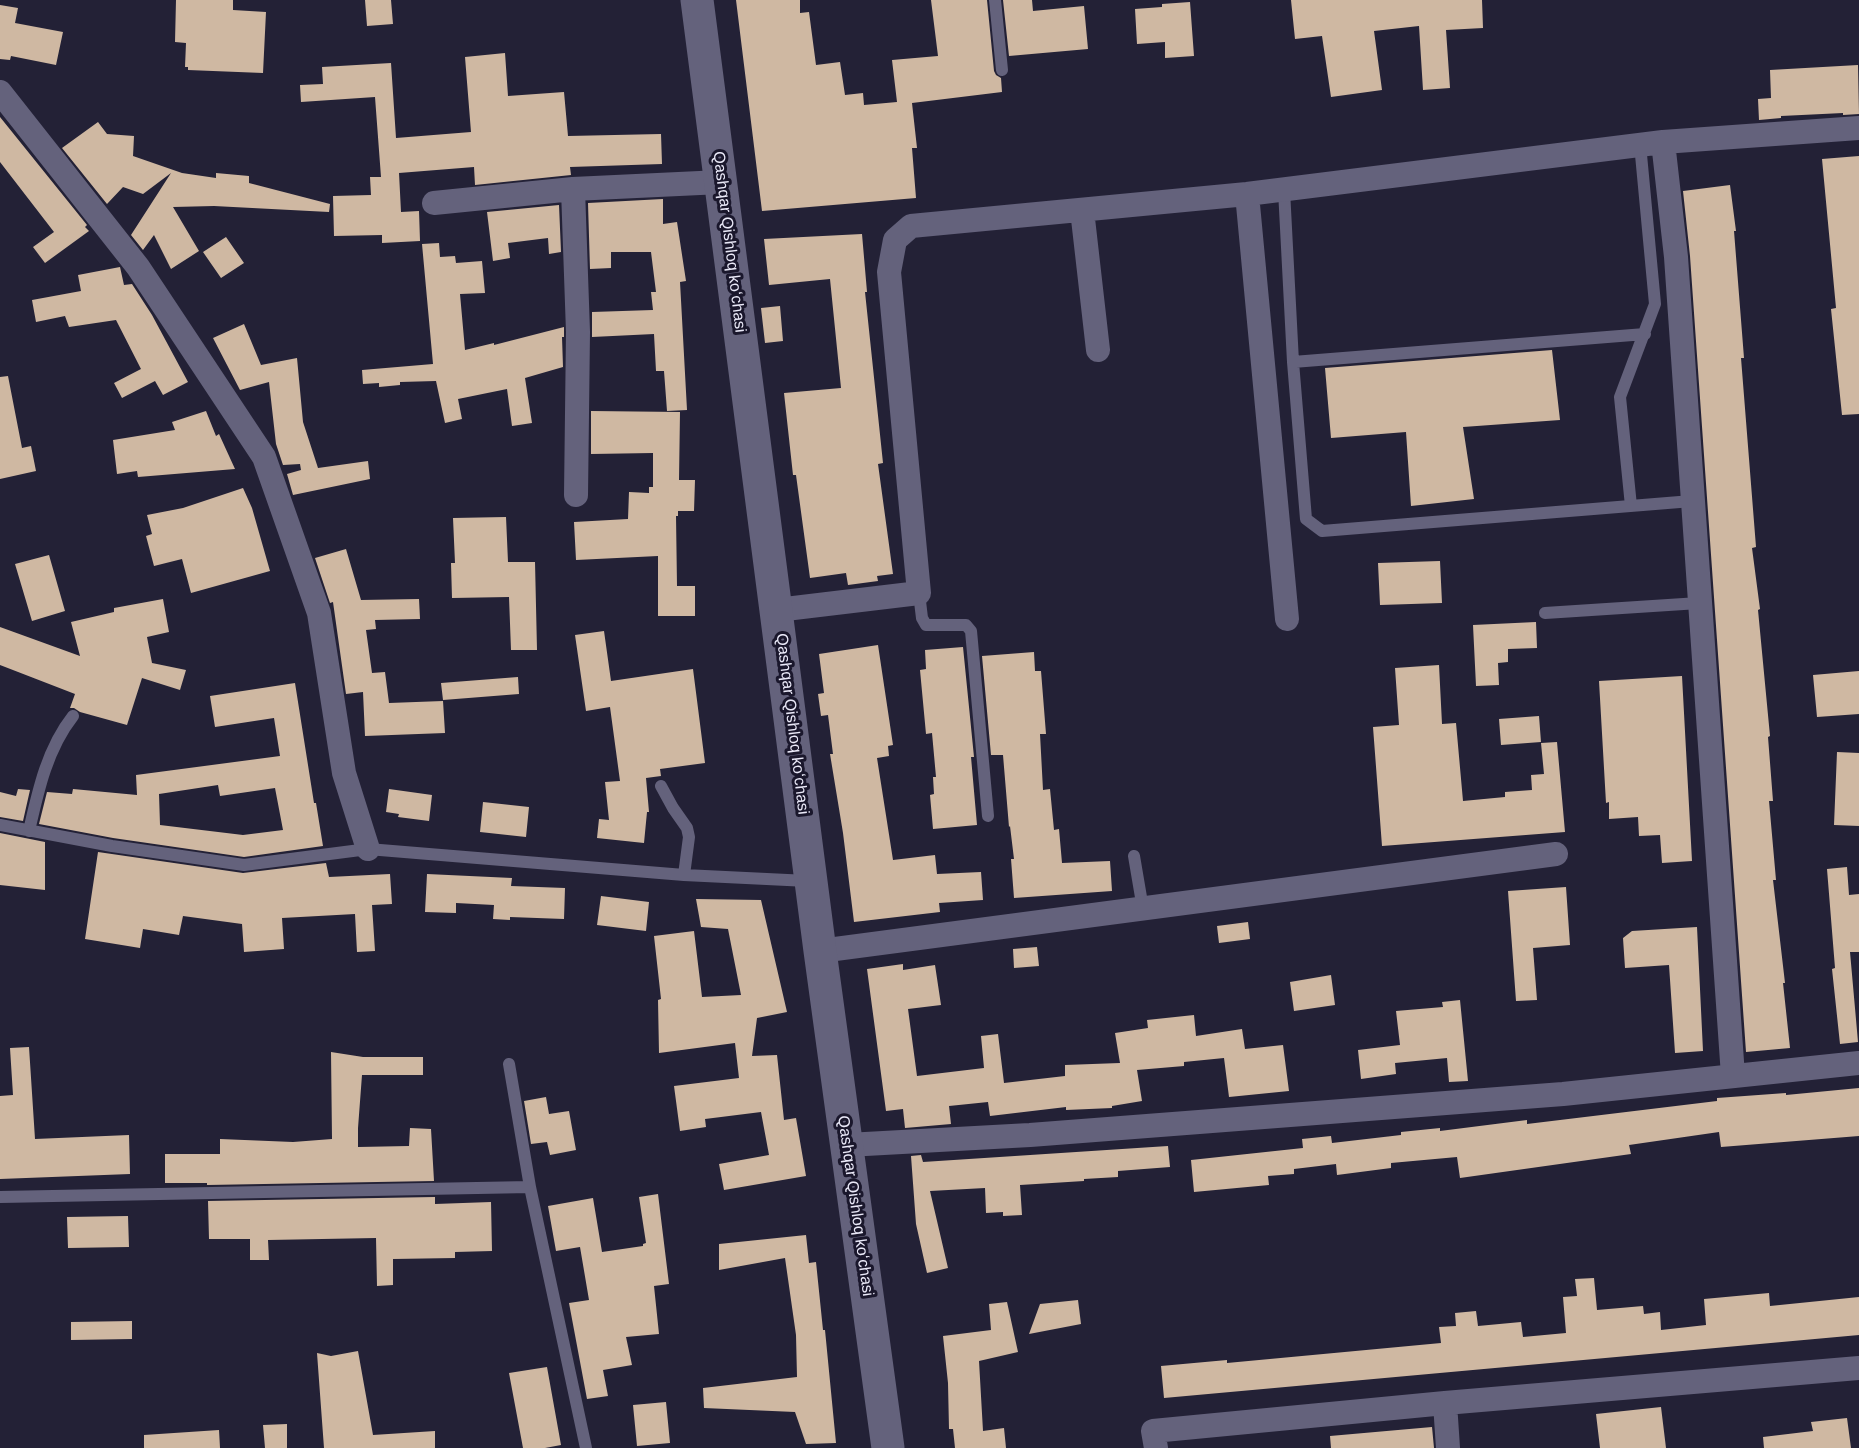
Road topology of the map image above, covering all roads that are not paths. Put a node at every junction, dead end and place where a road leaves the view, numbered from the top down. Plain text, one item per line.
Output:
1 (698, 0) edge
2 (995, 0) edge
3 (1002, 70) dead end
4 (0, 92) edge
5 (1859, 128) edge
6 (1652, 143) junction
7 (721, 182) junction
8 (573, 189) junction
9 (1284, 190) junction
10 (1246, 194) junction
11 (434, 203) dead end
12 (1082, 210) junction
13 (1645, 334) junction
14 (1098, 350) dead end
15 (1293, 362) junction
16 (576, 495) dead end
17 (1692, 501) junction
18 (1631, 506) junction
19 (919, 593) junction
20 (1699, 603) junction
21 (777, 610) junction
22 (1545, 613) dead end
23 (1287, 619) dead end
24 (73, 716) dead end
25 (661, 786) dead end
26 (988, 816) dead end
27 (0, 825) edge
28 (28, 831) junction
29 (368, 849) junction
30 (1556, 854) dead end
31 (1134, 856) dead end
32 (684, 875) junction
33 (813, 881) junction
34 (1143, 909) junction
35 (820, 951) junction
36 (1859, 1063) edge
37 (509, 1064) dead end
38 (1733, 1076) junction
39 (847, 1145) junction
40 (530, 1187) junction
41 (0, 1197) edge
42 (1859, 1368) edge
43 (1444, 1403) junction
44 (586, 1448) edge
45 (888, 1448) edge
46 (1156, 1448) edge
47 (1449, 1448) edge

1 - 7 main road, Qashqar Qishloq koʻchasi
2 - 3 lane
4 - 29 street
5 - 6 street
6 - 9 street
6 - 13 lane
6 - 17 street
7 - 8 street
7 - 21 main road, Qashqar Qishloq koʻchasi
8 - 11 street
8 - 16 street
9 - 10 street
9 - 15 lane
10 - 12 street
10 - 23 street
12 - 14 street
12 - 19 street
13 - 15 lane
13 - 18 lane
15 - 18 lane
17 - 18 lane
17 - 20 street
19 - 21 street
19 - 26 lane
20 - 22 lane
20 - 38 street
21 - 33 main road, Qashqar Qishloq koʻchasi
24 - 28 lane
25 - 32 lane
27 - 28 lane
28 - 29 lane
29 - 32 lane
30 - 34 street
31 - 34 lane
32 - 33 lane
33 - 35 main road, Qashqar Qishloq koʻchasi
34 - 35 street
35 - 39 main road, Qashqar Qishloq koʻchasi
36 - 38 street
37 - 40 lane
38 - 39 street
39 - 45 main road, Qashqar Qishloq koʻchasi
40 - 41 lane
40 - 44 lane
42 - 43 street
43 - 46 street
43 - 47 street

